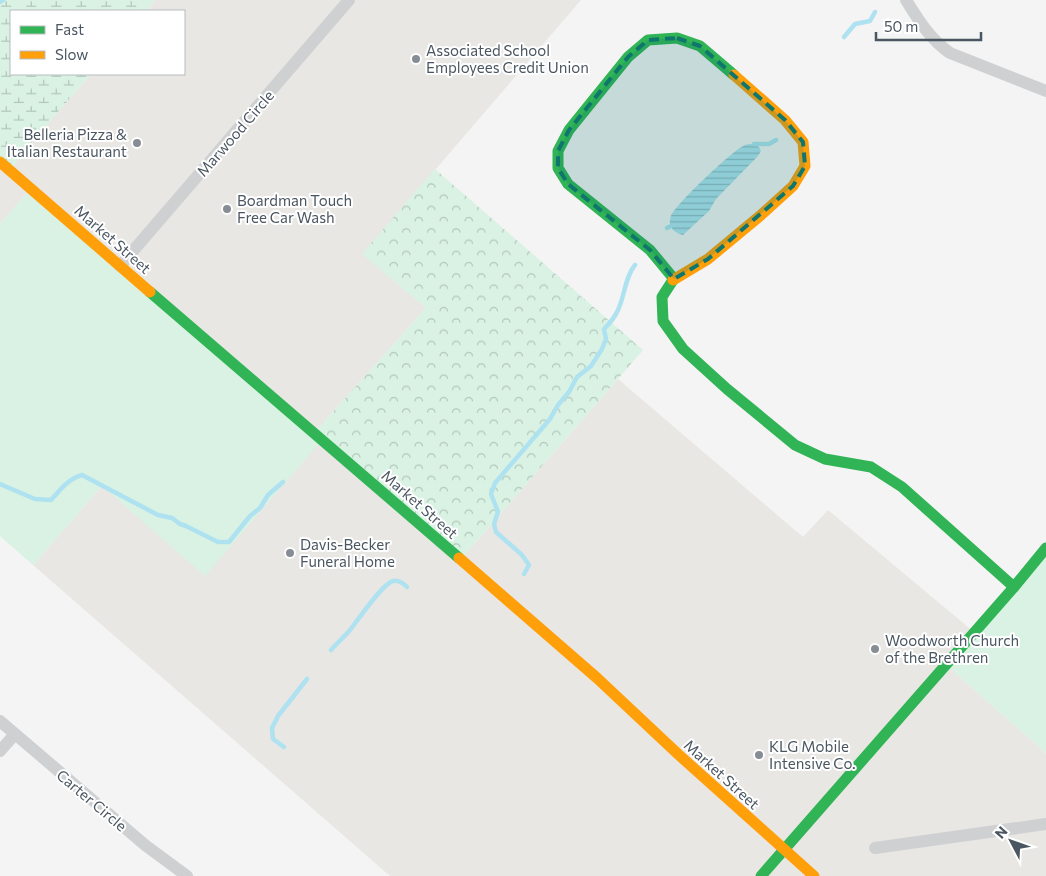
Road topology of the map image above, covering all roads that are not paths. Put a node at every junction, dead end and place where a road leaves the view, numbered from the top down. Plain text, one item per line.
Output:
1 (349, 0) edge
2 (906, 0) edge
3 (1046, 92) edge
4 (0, 162) edge
5 (120, 266) junction
6 (674, 279) junction
7 (1046, 548) edge
8 (1014, 587) junction
9 (0, 721) edge
10 (15, 734) junction
11 (0, 751) edge
12 (1046, 824) edge
13 (875, 848) dead end
14 (784, 850) junction
15 (187, 876) edge
16 (761, 876) edge
17 (814, 876) edge

1 - 5 street, Marwood Circle
2 - 3 street
4 - 5 main road, Market Street
5 - 14 main road, Market Street
6 - 6 main road
6 - 8 main road
7 - 8 main road
8 - 14 main road
9 - 10 street, Carter Circle
10 - 11 street
10 - 15 street, Carter Circle
12 - 13 street
14 - 16 main road
14 - 17 main road, Market Street

